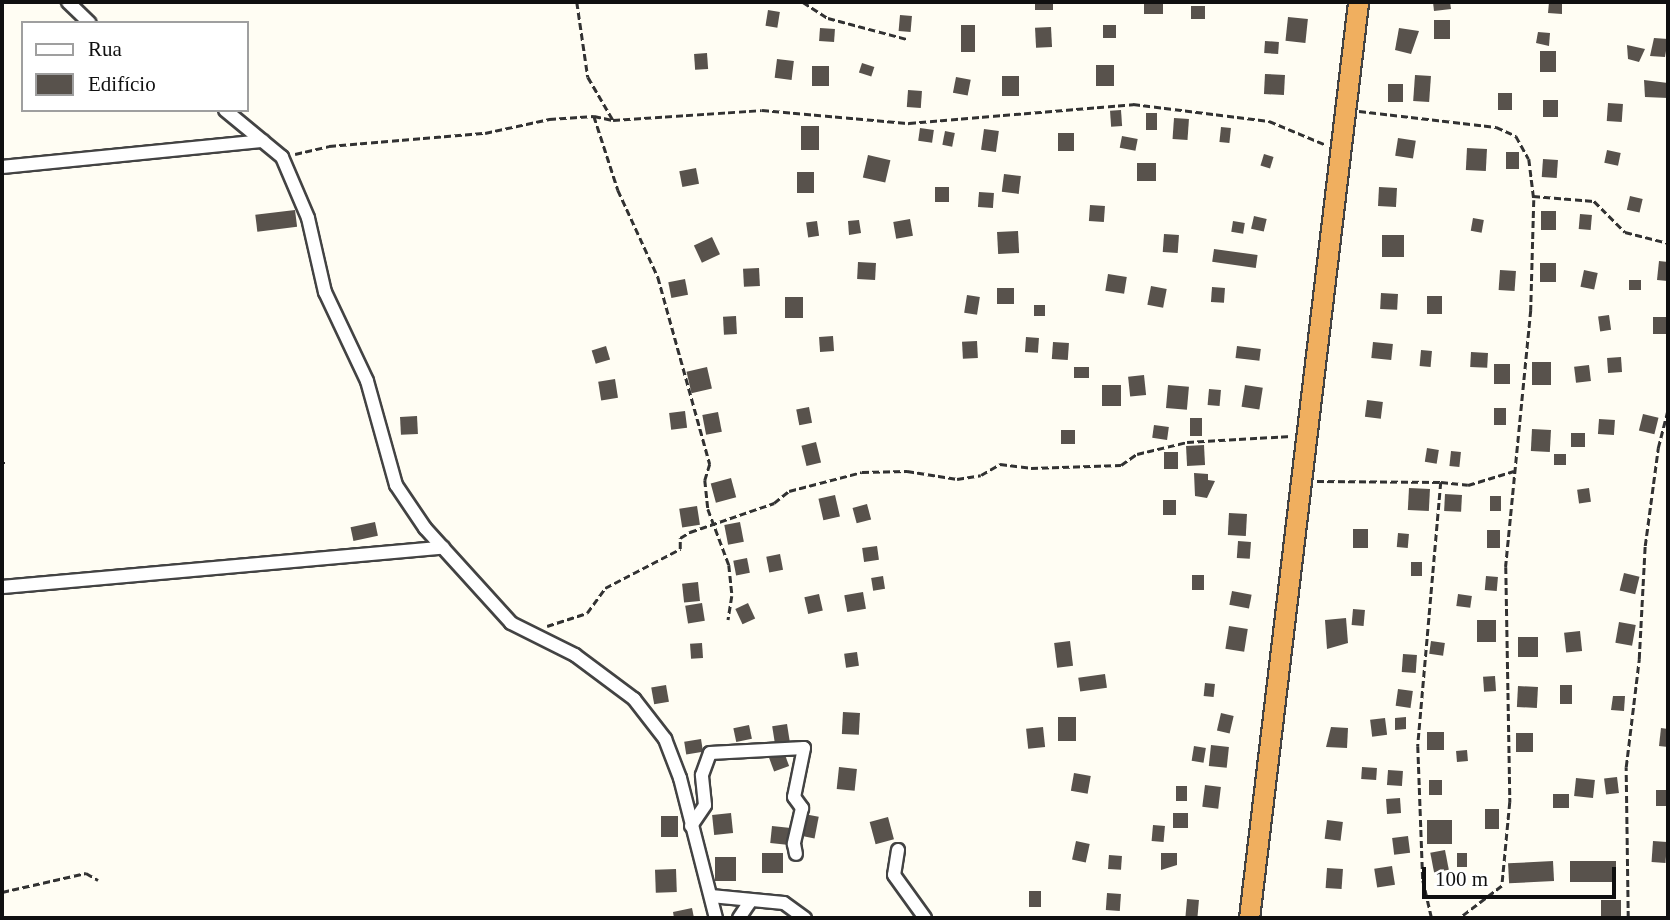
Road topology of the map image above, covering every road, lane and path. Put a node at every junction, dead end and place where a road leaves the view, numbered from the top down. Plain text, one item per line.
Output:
1 (68, 2) edge
2 (577, 2) edge
3 (803, 2) edge
4 (1358, 2) edge
5 (88, 21) edge
6 (907, 39) dead end
7 (1345, 108) junction
8 (227, 112) edge
9 (594, 116) junction
10 (613, 120) junction
11 (262, 141) junction
12 (1340, 151) junction
13 (282, 157) junction
14 (2, 167) edge
15 (1533, 196) junction
16 (1668, 243) edge
17 (1668, 409) edge
18 (1306, 435) junction
19 (1514, 471) junction
20 (1441, 482) junction
21 (1300, 483) junction
22 (713, 523) junction
23 (443, 548) junction
24 (2, 587) edge
25 (728, 620) dead end
26 (530, 632) junction
27 (691, 826) junction
28 (898, 850) dead end
29 (796, 854) dead end
30 (98, 880) dead end
31 (2, 892) edge
32 (710, 896) junction
33 (748, 903) junction
34 (716, 918) edge
35 (739, 918) edge
36 (806, 918) edge
37 (925, 918) edge
38 (1249, 918) edge
39 (1432, 918) edge
40 (1460, 918) edge
41 (1628, 918) edge

1 - 5 street
2 - 10 path
3 - 6 path
4 - 7 highway
7 - 12 highway
7 - 15 path
8 - 11 street
9 - 10 path
9 - 13 path
9 - 22 path
10 - 12 path
11 - 13 street
11 - 14 street
12 - 18 highway
13 - 23 street
15 - 16 path
15 - 19 path
17 - 41 path
18 - 21 highway
18 - 22 path
19 - 20 path
19 - 40 path
20 - 21 path
20 - 39 path
21 - 38 highway
22 - 25 path
22 - 26 path
23 - 24 street
23 - 26 street
26 - 27 street
27 - 29 street
27 - 32 street
28 - 37 street
30 - 31 path
32 - 33 street
32 - 34 street
33 - 35 street
33 - 36 street

